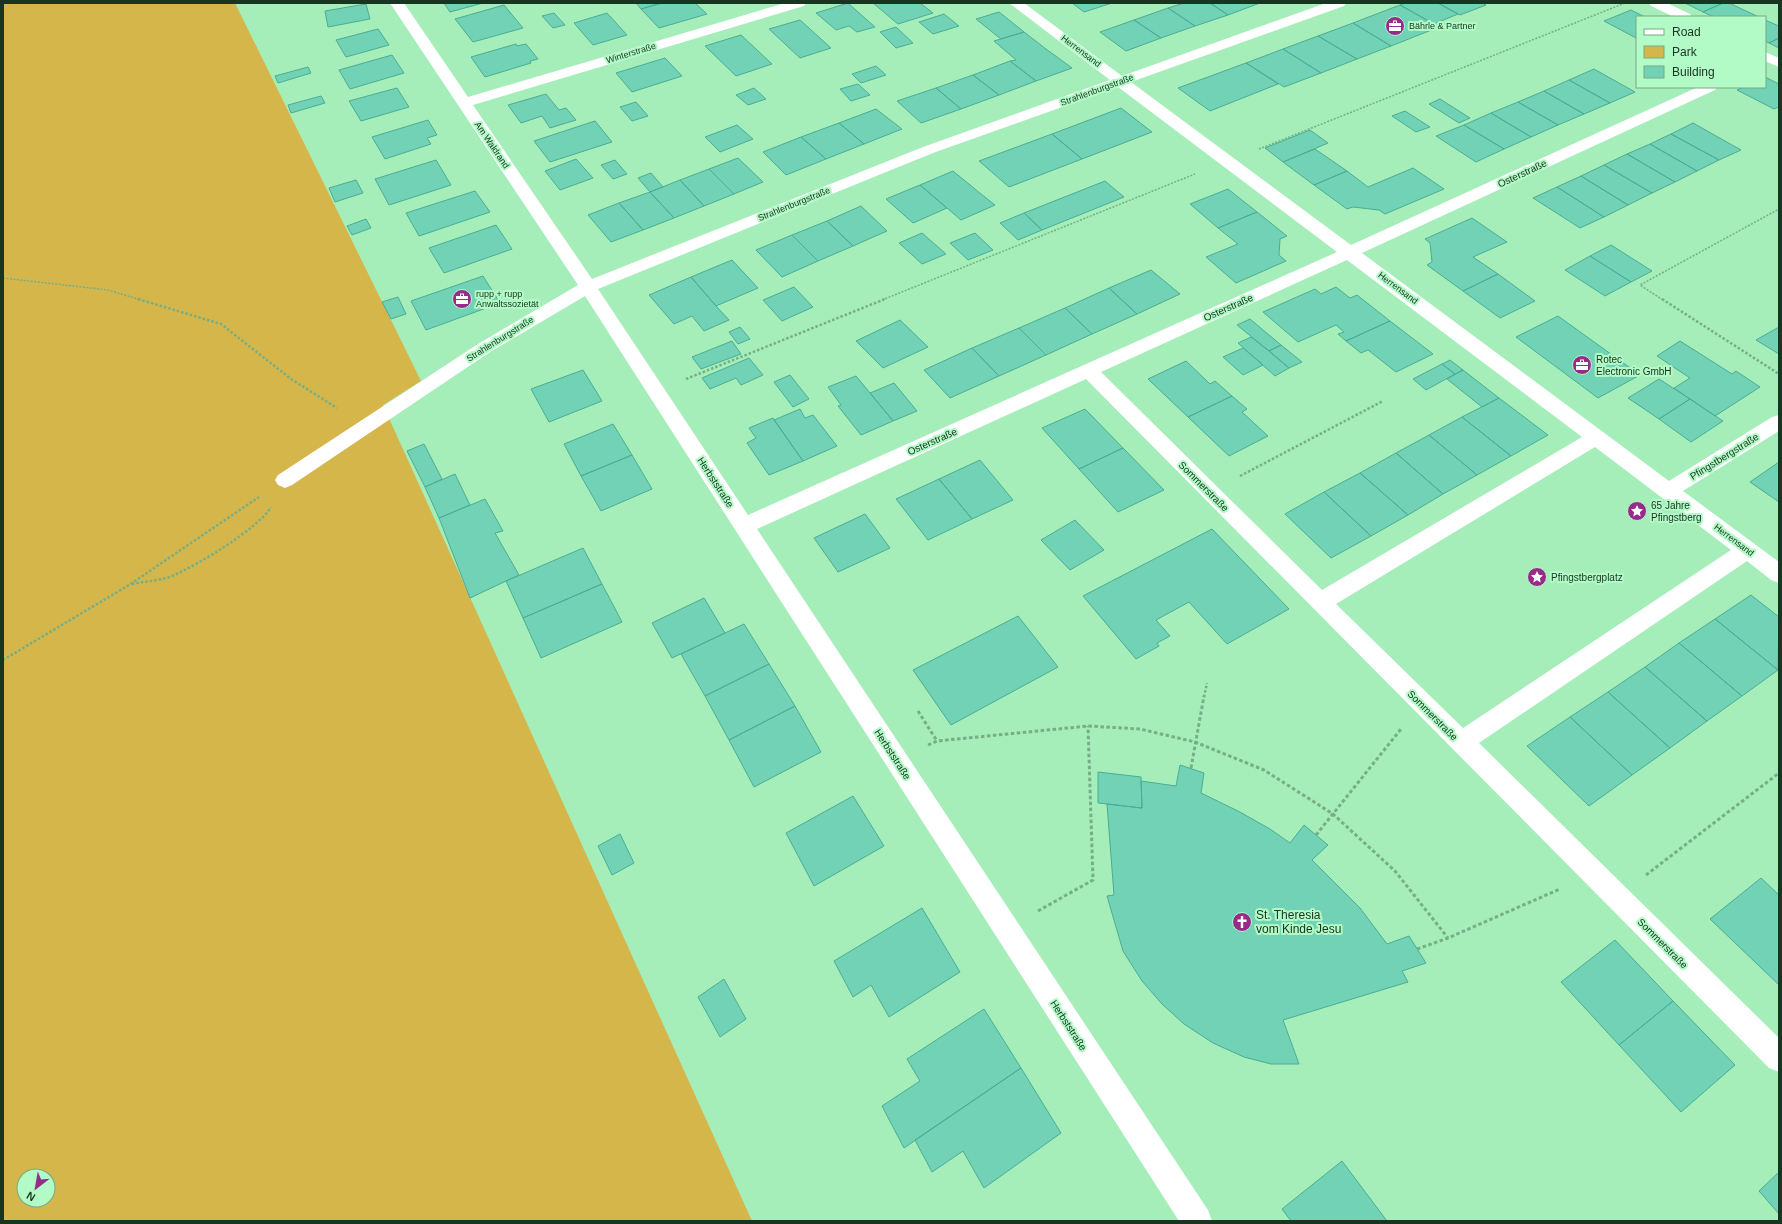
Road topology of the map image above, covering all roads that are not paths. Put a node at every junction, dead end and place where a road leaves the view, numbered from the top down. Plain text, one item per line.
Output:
1 (397, 3) edge
2 (798, 3) edge
3 (1016, 3) edge
4 (1338, 3) edge
5 (1656, 3) edge
6 (1683, 16) edge
7 (1120, 81) junction
8 (1708, 88) edge
9 (463, 102) junction
10 (1350, 252) junction
11 (588, 287) junction
12 (1088, 370) junction
13 (1779, 422) edge
14 (1596, 437) junction
15 (285, 480) road end
16 (1668, 491) junction
17 (744, 526) junction
18 (1747, 550) junction
19 (1779, 574) edge
20 (1320, 602) junction
21 (1461, 742) junction
22 (1779, 1058) edge
23 (1197, 1221) edge

1 - 9 street, Am Waldrand
2 - 9 street, Winterstraße
3 - 7 street, Herrensand
4 - 7 street, Strahlenburgstraße
5 - 6 street
7 - 10 street, Herrensand
7 - 11 street, Strahlenburgstraße
8 - 10 street, Osterstraße
9 - 11 street, Am Waldrand
10 - 12 street, Osterstraße
10 - 14 street, Herrensand
11 - 15 street, Strahlenburgstraße
11 - 17 street, Herbststraße
12 - 17 street, Osterstraße
12 - 20 street, Sommerstraße
13 - 16 street, Pfingstbergstraße
14 - 16 street, Herrensand
14 - 20 street
16 - 18 street, Herrensand
17 - 23 street, Herbststraße
18 - 19 street, Herrensand
18 - 21 street
20 - 21 street, Sommerstraße
21 - 22 street, Sommerstraße

